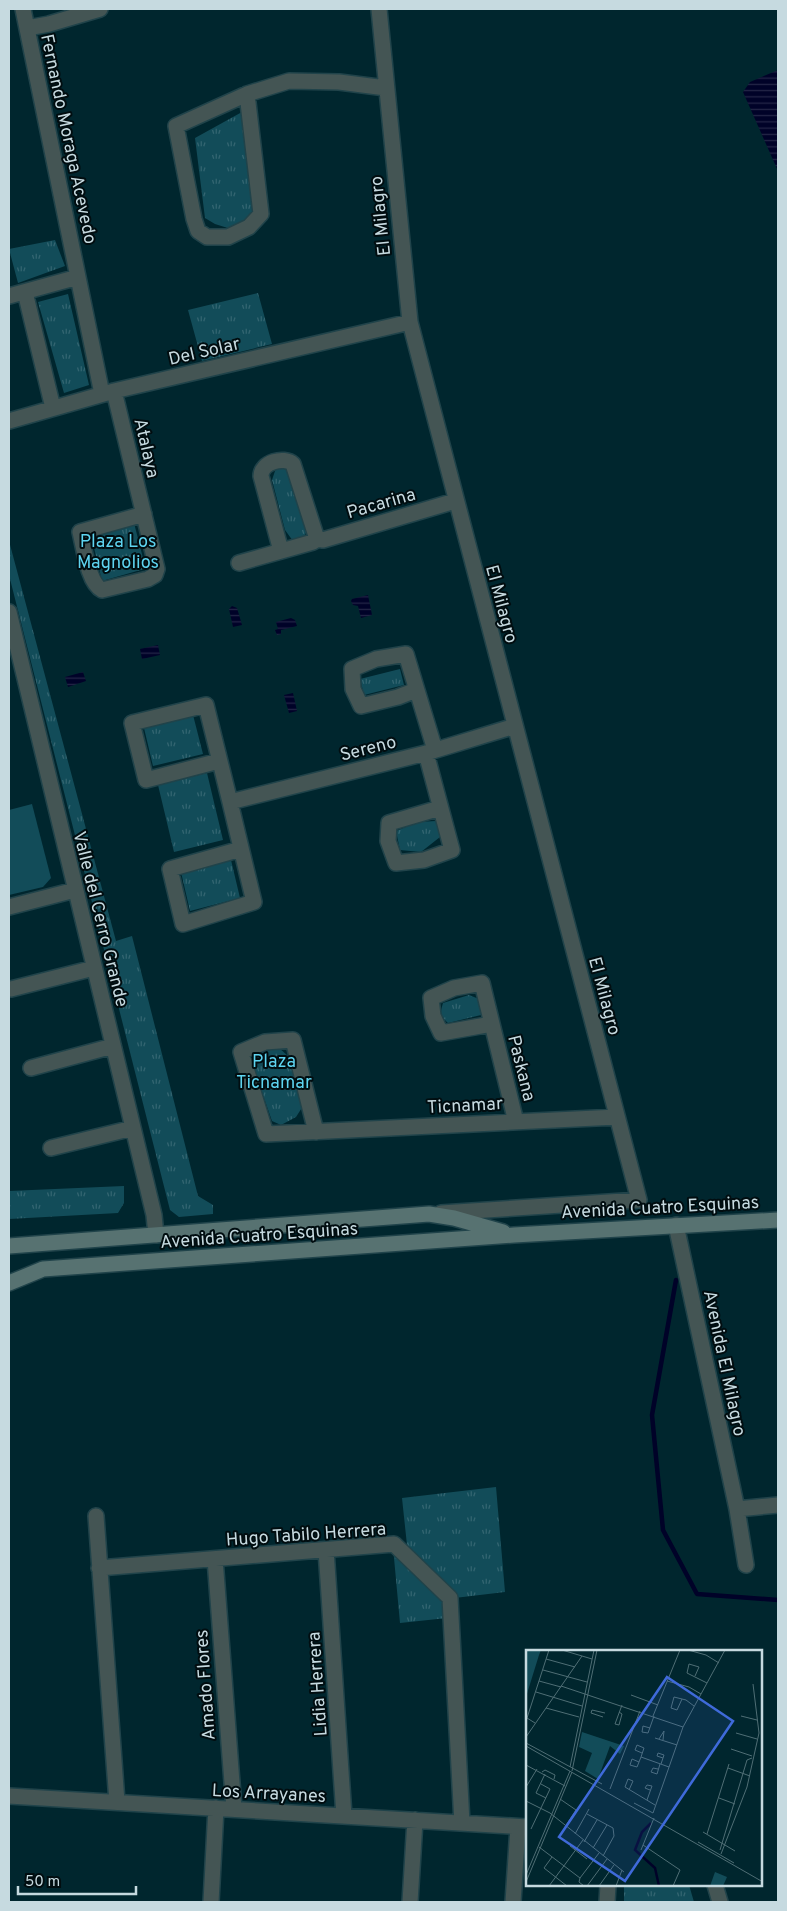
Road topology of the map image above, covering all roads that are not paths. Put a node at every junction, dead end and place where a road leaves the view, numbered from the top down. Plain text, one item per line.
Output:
1 (23, 9) edge
2 (100, 9) edge
3 (379, 9) edge
4 (27, 28) junction
5 (386, 88) junction
6 (247, 94) junction
7 (78, 277) junction
8 (25, 292) junction
9 (9, 296) edge
10 (410, 322) junction
11 (108, 393) junction
12 (52, 408) junction
13 (9, 420) edge
14 (455, 501) junction
15 (144, 514) junction
16 (317, 539) junction
17 (281, 551) junction
18 (239, 564) dead end
19 (9, 612) edge
20 (416, 690) junction
21 (515, 726) junction
22 (430, 752) junction
23 (219, 761) junction
24 (230, 802) junction
25 (440, 808) junction
26 (241, 849) junction
27 (75, 890) junction
28 (9, 907) edge
29 (94, 968) junction
30 (11, 989) dead end
31 (492, 1024) dead end
32 (113, 1046) junction
33 (31, 1068) dead end
34 (617, 1117) junction
35 (516, 1122) junction
36 (133, 1128) junction
37 (316, 1132) junction
38 (51, 1148) dead end
39 (639, 1200) joint
40 (429, 1214) junction
41 (778, 1220) edge
42 (676, 1225) junction
43 (156, 1235) junction
44 (514, 1235) junction
45 (9, 1246) edge
46 (9, 1283) edge
47 (778, 1505) edge
48 (737, 1509) junction
49 (96, 1516) dead end
50 (326, 1550) junction
51 (215, 1559) junction
52 (746, 1565) dead end
53 (99, 1568) junction
54 (9, 1796) edge
55 (116, 1802) junction
56 (216, 1808) junction
57 (234, 1810) junction
58 (344, 1816) junction
59 (415, 1820) junction
60 (462, 1823) junction
61 (522, 1827) edge
62 (608, 1886) edge
63 (715, 1886) edge
64 (211, 1902) edge
65 (410, 1902) edge
66 (513, 1902) edge
67 (607, 1902) edge
68 (720, 1902) edge

1 - 4 street, Fernando Moraga Acevedo
2 - 4 street
3 - 5 street, El Milagro
4 - 7 street, Fernando Moraga Acevedo
5 - 6 street
5 - 10 street, El Milagro
6 - 6 street
7 - 8 street
7 - 11 street, Fernando Moraga Acevedo
8 - 9 street
8 - 12 street
10 - 11 street, Del Solar
10 - 14 street, El Milagro
11 - 12 street, Del Solar
11 - 15 street, Atalaya
12 - 13 street, Del Solar
14 - 16 street, Pacarina
14 - 21 street, El Milagro
15 - 15 street, Atalaya
16 - 17 street, Pacarina
16 - 17 street
17 - 18 street, Pacarina
19 - 27 street, Valle del Cerro Grande
20 - 20 street
20 - 22 street
21 - 22 street, Sereno
21 - 34 street, El Milagro
22 - 24 street, Sereno
22 - 25 street
23 - 23 street
23 - 24 street
24 - 26 street
25 - 25 street
26 - 26 street
27 - 28 street
27 - 29 street, Valle del Cerro Grande
29 - 30 street
29 - 32 street, Valle del Cerro Grande
31 - 35 street, Paskana
32 - 33 street
32 - 36 street, Valle del Cerro Grande
34 - 35 street, Ticnamar
34 - 39 street, El Milagro
35 - 37 street, Ticnamar
36 - 38 street
36 - 43 street, Valle del Cerro Grande
37 - 37 street, Ticnamar
39 - 40 street, Avenida Cuatro Esquinas
40 - 43 main road, Avenida Cuatro Esquinas
40 - 44 main road, Avenida Cuatro Esquinas
41 - 42 main road, Avenida Cuatro Esquinas
42 - 44 main road, Avenida Cuatro Esquinas
42 - 48 street, Avenida El Milagro
43 - 45 main road, Avenida Cuatro Esquinas
44 - 46 main road, Avenida Cuatro Esquinas
47 - 48 street
48 - 52 street, Avenida El Milagro
49 - 53 street
50 - 51 street, Hugo Tabilo Herrera
50 - 58 street, Lidia Herrera
50 - 60 street, Hugo Tabilo Herrera
51 - 53 street, Hugo Tabilo Herrera
51 - 57 street, Amado Flores
53 - 55 street
54 - 55 street, Los Arrayanes
55 - 56 street, Los Arrayanes
56 - 57 street, Los Arrayanes
56 - 64 street
57 - 58 street, Los Arrayanes
58 - 59 street, Los Arrayanes
59 - 60 street, Los Arrayanes
59 - 65 street
60 - 61 street, Los Arrayanes
61 - 66 street
62 - 67 street
63 - 68 street

